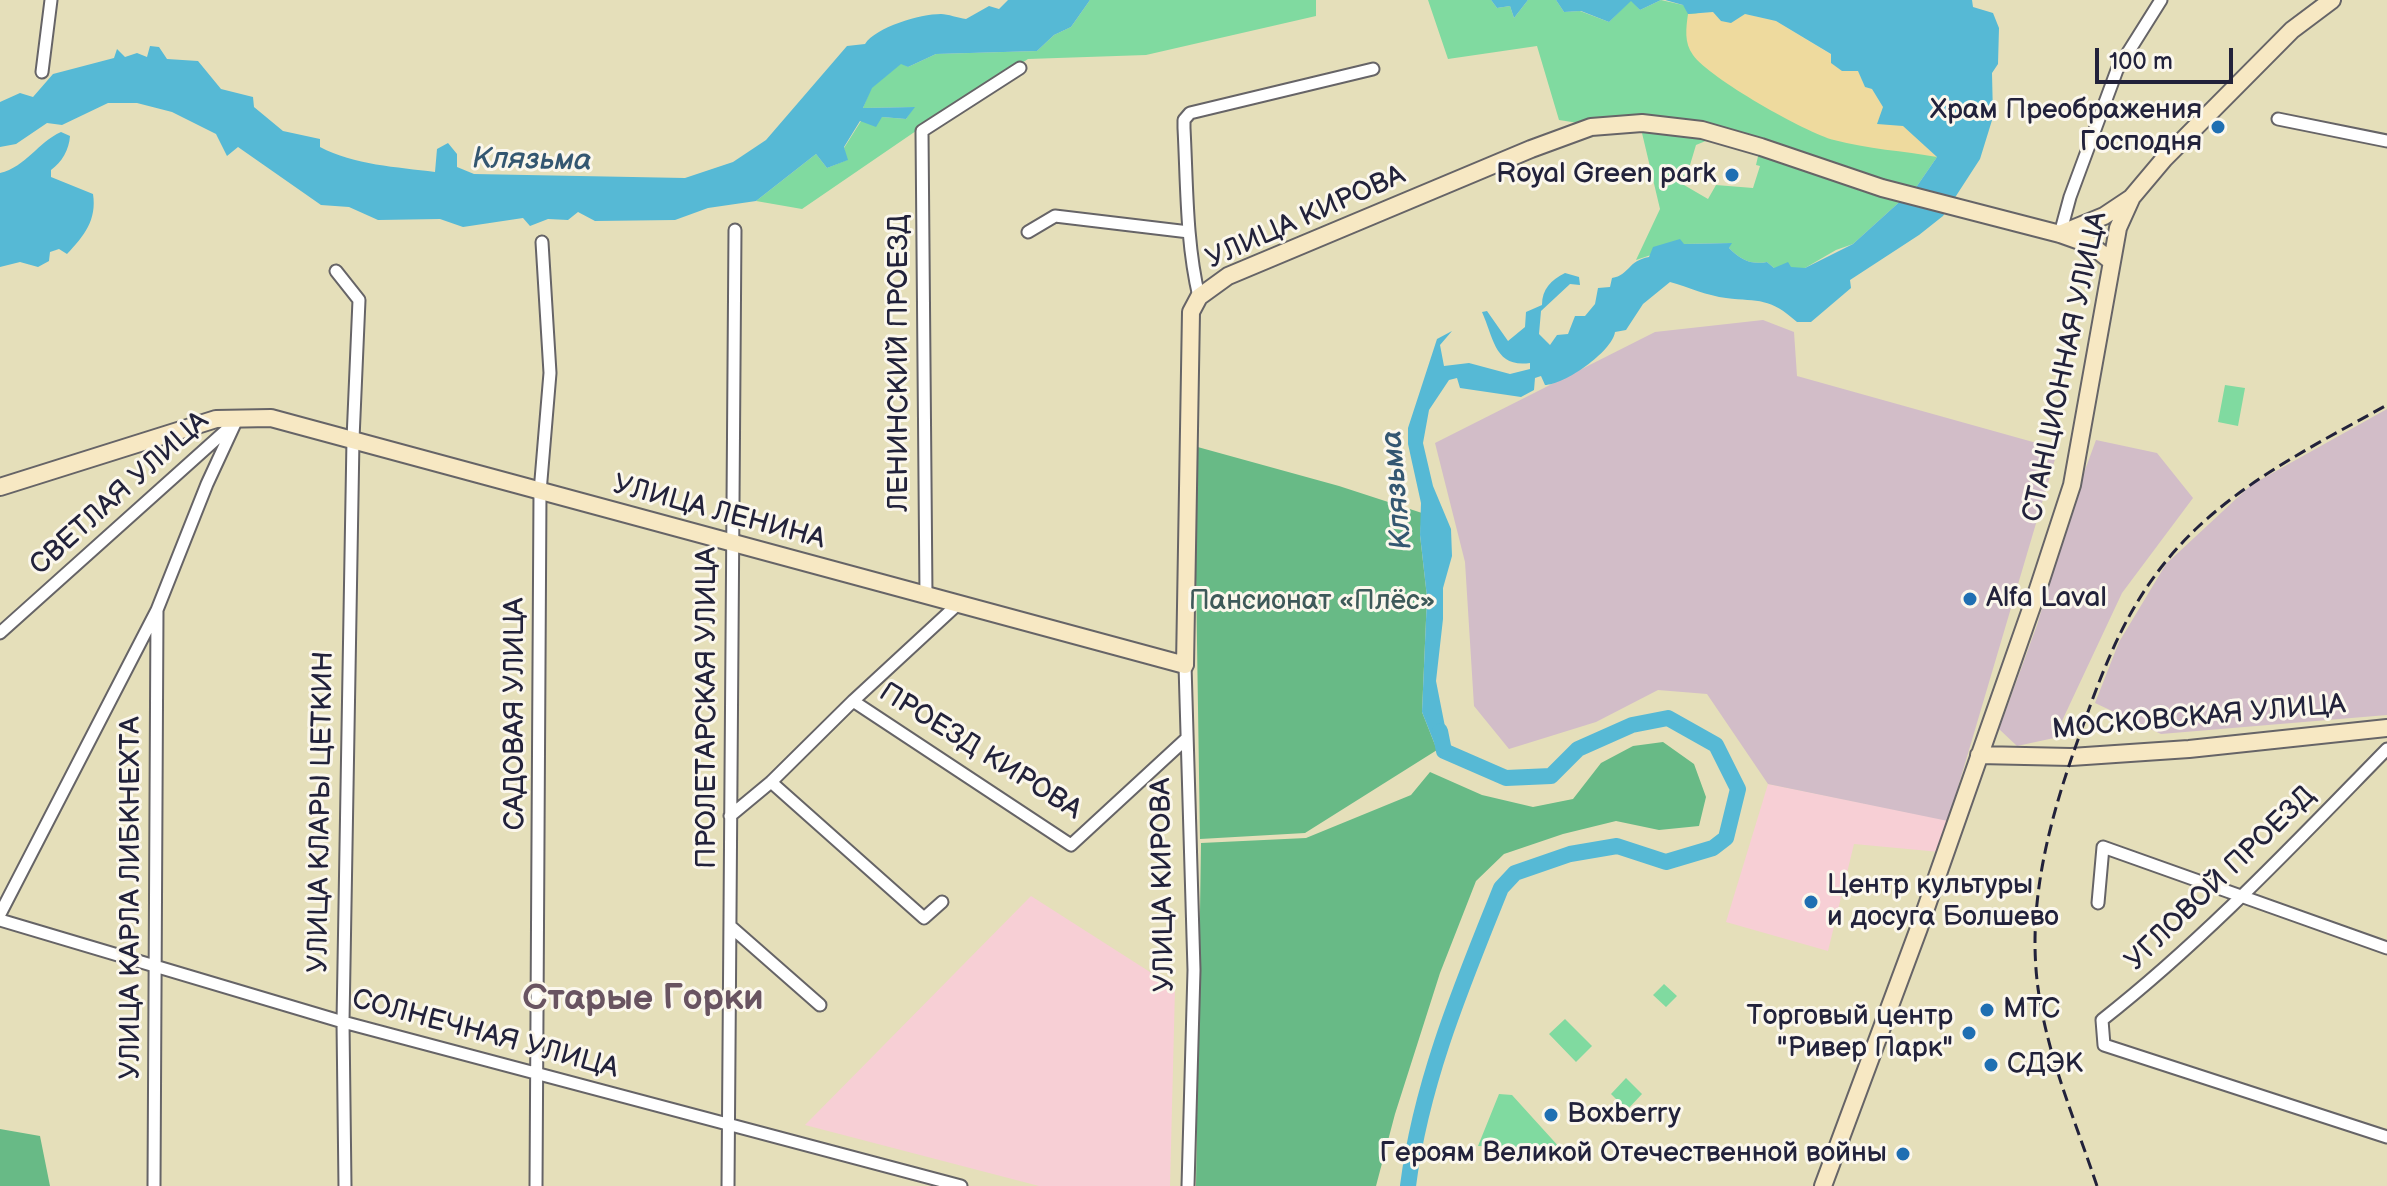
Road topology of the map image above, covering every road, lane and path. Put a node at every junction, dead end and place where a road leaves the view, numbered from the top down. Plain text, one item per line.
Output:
1 (51, 0) edge
2 (2161, 0) edge
3 (2332, 0) edge
4 (1020, 68) dead end
5 (1373, 69) dead end
6 (42, 72) dead end
7 (2278, 119) dead end
8 (2387, 141) edge
9 (2132, 197) junction
10 (735, 230) dead end
11 (1028, 232) dead end
12 (1189, 232) junction
13 (2060, 234) junction
14 (542, 242) dead end
15 (2111, 261) junction
16 (336, 271) dead end
17 (1199, 297) junction
18 (237, 420) junction
19 (353, 439) junction
20 (0, 487) edge
21 (540, 492) junction
22 (733, 543) junction
23 (926, 595) junction
24 (958, 604) junction
25 (157, 610) junction
26 (0, 633) edge
27 (1185, 665) junction
28 (853, 701) junction
29 (2387, 728) edge
30 (1987, 734) junction
31 (1186, 739) junction
32 (2387, 749) edge
33 (1979, 755) junction
34 (2015, 756) junction
35 (771, 782) junction
36 (730, 816) junction
37 (2241, 898) junction
38 (942, 902) dead end
39 (2098, 903) dead end
40 (0, 917) edge
41 (730, 926) junction
42 (2387, 948) edge
43 (156, 966) junction
44 (820, 1005) dead end
45 (343, 1022) junction
46 (538, 1074) junction
47 (728, 1126) junction
48 (2387, 1137) edge
49 (930, 1182) edge
50 (154, 1186) edge
51 (345, 1186) edge
52 (536, 1186) edge
53 (728, 1186) edge
54 (961, 1186) edge
55 (1188, 1186) edge
56 (1823, 1186) edge

1 - 6 street
2 - 13 street
3 - 9 street, СТАНЦИОННАЯ УЛИЦА
4 - 23 street, ЛЕНИНСКИЙ ПРОЕЗД
5 - 12 street
7 - 8 street
9 - 13 street
9 - 15 street, СТАНЦИОННАЯ УЛИЦА
10 - 22 street, ПРОЛЕТАРСКАЯ УЛИЦА
11 - 12 street
12 - 17 street
13 - 15 street, УЛИЦА КИРОВА
13 - 17 street, УЛИЦА КИРОВА
14 - 21 street, САДОВАЯ УЛИЦА
15 - 30 street, СТАНЦИОННАЯ УЛИЦА
16 - 19 street, УЛИЦА КЛАРЫ ЦЕТКИН
17 - 27 street, УЛИЦА КИРОВА
18 - 19 street, УЛИЦА ЛЕНИНА
18 - 20 street, УЛИЦА ЛЕНИНА
18 - 25 street
18 - 26 street, СВЕТЛАЯ УЛИЦА
19 - 21 street, УЛИЦА ЛЕНИНА
19 - 45 street, УЛИЦА КЛАРЫ ЦЕТКИН
21 - 22 street, УЛИЦА ЛЕНИНА
21 - 46 street, САДОВАЯ УЛИЦА
22 - 23 street, УЛИЦА ЛЕНИНА
22 - 36 street, ПРОЛЕТАРСКАЯ УЛИЦА
23 - 24 street, УЛИЦА ЛЕНИНА
24 - 27 street, УЛИЦА ЛЕНИНА
24 - 28 street
25 - 40 street
25 - 43 street, УЛИЦА КАРЛА ЛИБКНЕХТА
27 - 31 street, УЛИЦА КИРОВА
28 - 31 street, ПРОЕЗД КИРОВА
28 - 35 street
29 - 34 street, МОСКОВСКАЯ УЛИЦА
30 - 33 street, СТАНЦИОННАЯ УЛИЦА
30 - 34 street
31 - 55 street, УЛИЦА КИРОВА
32 - 37 street, УГЛОВОЙ ПРОЕЗД
33 - 34 street, МОСКОВСКАЯ УЛИЦА
33 - 56 street, СТАНЦИОННАЯ УЛИЦА
35 - 36 street
35 - 38 street
36 - 41 street, ПРОЛЕТАРСКАЯ УЛИЦА
37 - 39 street
37 - 42 street
37 - 48 street, УГЛОВОЙ ПРОЕЗД
40 - 43 street, СОЛНЕЧНАЯ УЛИЦА
41 - 44 street
41 - 47 street, ПРОЛЕТАРСКАЯ УЛИЦА
43 - 45 street, СОЛНЕЧНАЯ УЛИЦА
43 - 50 street, УЛИЦА КАРЛА ЛИБКНЕХТА
45 - 46 street, СОЛНЕЧНАЯ УЛИЦА
45 - 51 street, УЛИЦА КЛАРЫ ЦЕТКИН
46 - 47 street, СОЛНЕЧНАЯ УЛИЦА
46 - 52 street, САДОВАЯ УЛИЦА
47 - 49 street, СОЛНЕЧНАЯ УЛИЦА
47 - 53 street, ПРОЛЕТАРСКАЯ УЛИЦА
49 - 54 street, СОЛНЕЧНАЯ УЛИЦА

